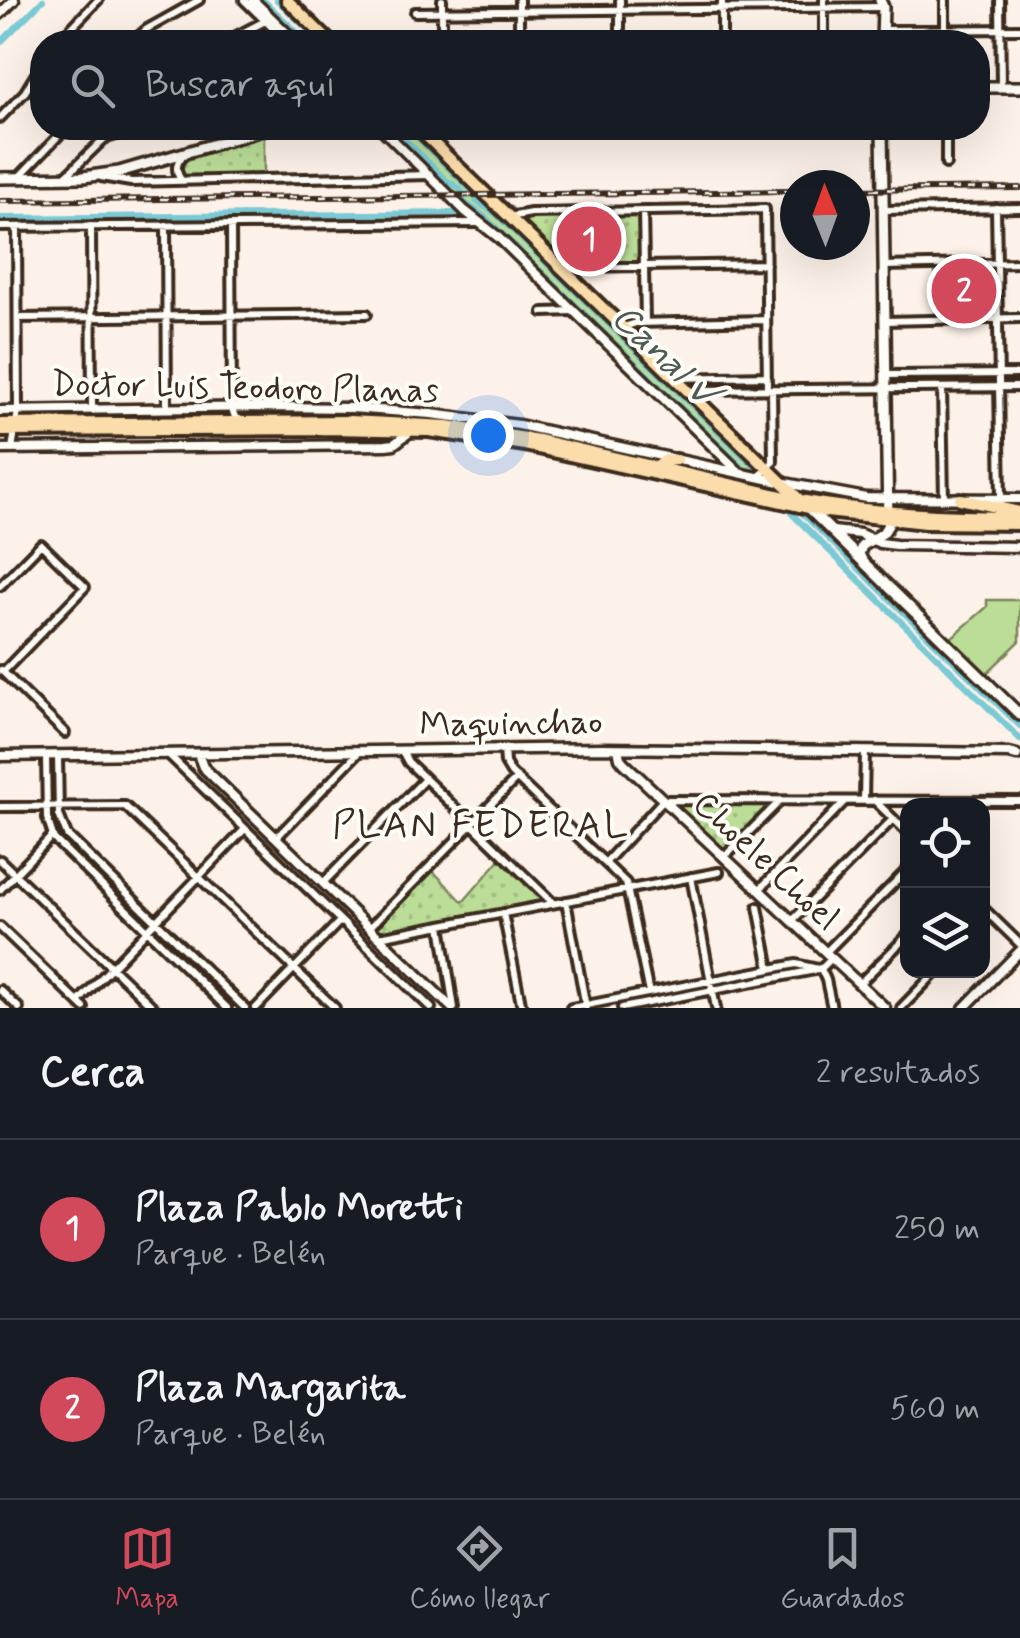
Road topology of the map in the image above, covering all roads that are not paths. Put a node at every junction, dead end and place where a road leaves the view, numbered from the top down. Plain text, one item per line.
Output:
1 (14, 0) edge
2 (98, 0) edge
3 (199, 0) edge
4 (244, 0) edge
5 (252, 0) edge
6 (287, 0) edge
7 (442, 0) edge
8 (519, 0) edge
9 (620, 0) edge
10 (945, 0) edge
11 (1000, 0) edge
12 (883, 2) edge
13 (722, 4) edge
14 (824, 4) edge
15 (620, 10) junction
16 (519, 11) junction
17 (415, 12) dead end
18 (442, 12) junction
19 (0, 14) edge
20 (265, 21) junction
21 (1000, 29) junction
22 (1020, 29) edge
23 (69, 30) edge
24 (148, 30) edge
25 (248, 30) edge
26 (274, 30) edge
27 (283, 30) edge
28 (318, 30) edge
29 (442, 30) edge
30 (519, 30) edge
31 (620, 30) edge
32 (722, 30) edge
33 (824, 30) edge
34 (882, 30) joint
35 (945, 30) junction
36 (30, 83) edge
37 (1020, 86) edge
38 (990, 87) edge
39 (1001, 87) junction
40 (0, 118) edge
41 (54, 140) edge
42 (101, 140) edge
43 (230, 140) edge
44 (393, 140) edge
45 (430, 140) edge
46 (882, 140) edge
47 (946, 140) edge
48 (185, 154) junction
49 (946, 164) dead end
50 (94, 176) junction
51 (430, 176) junction
52 (66, 177) junction
53 (0, 178) edge
54 (18, 178) junction
55 (182, 181) junction
56 (996, 208) junction
57 (1020, 208) edge
58 (883, 210) junction
59 (643, 211) junction
60 (510, 217) junction
61 (480, 223) junction
62 (231, 225) junction
63 (92, 226) junction
64 (166, 226) junction
65 (0, 227) edge
66 (17, 227) junction
67 (1020, 263) edge
68 (766, 264) junction
69 (997, 264) junction
70 (644, 266) junction
71 (884, 266) junction
72 (565, 271) junction
73 (542, 312) dead end
74 (574, 312) junction
75 (367, 314) dead end
76 (166, 316) junction
77 (232, 316) junction
78 (92, 317) junction
79 (18, 318) junction
80 (1020, 318) edge
81 (998, 319) junction
82 (766, 320) junction
83 (885, 320) junction
84 (645, 322) junction
85 (622, 327) junction
86 (999, 374) junction
87 (1020, 374) edge
88 (886, 375) junction
89 (767, 376) junction
90 (674, 378) junction
91 (999, 387) junction
92 (1020, 387) edge
93 (886, 388) junction
94 (942, 388) junction
95 (770, 389) junction
96 (691, 395) junction
97 (232, 407) junction
98 (167, 408) junction
99 (92, 409) junction
100 (0, 411) edge
101 (18, 411) junction
102 (249, 422) junction
103 (0, 428) edge
104 (15, 428) junction
105 (413, 430) junction
106 (0, 449) edge
107 (12, 449) junction
108 (720, 454) junction
109 (677, 460) junction
110 (657, 467) junction
111 (714, 468) junction
112 (740, 473) junction
113 (763, 473) junction
114 (780, 482) junction
115 (805, 487) junction
116 (944, 499) junction
117 (960, 499) junction
118 (1001, 499) junction
119 (1020, 499) edge
120 (800, 500) junction
121 (887, 500) junction
122 (809, 509) junction
123 (888, 516) junction
124 (1020, 518) edge
125 (833, 531) junction
126 (871, 540) junction
127 (1020, 547) edge
128 (862, 560) junction
129 (0, 586) edge
130 (2, 671) edge
131 (1020, 715) edge
132 (65, 733) dead end
133 (618, 748) junction
134 (504, 749) junction
135 (402, 751) junction
136 (865, 751) junction
137 (359, 752) junction
138 (168, 754) junction
139 (198, 754) junction
140 (1019, 755) edge
141 (0, 756) edge
142 (46, 756) junction
143 (58, 756) junction
144 (518, 778) junction
145 (425, 779) junction
146 (663, 800) junction
147 (782, 800) junction
148 (846, 800) junction
149 (864, 800) junction
150 (874, 800) junction
151 (1020, 801) edge
152 (59, 806) junction
153 (46, 807) junction
154 (0, 808) edge
155 (893, 819) junction
156 (472, 824) junction
157 (900, 826) edge
158 (245, 829) junction
159 (52, 836) junction
160 (276, 838) junction
161 (724, 857) junction
162 (0, 860) edge
163 (606, 862) junction
164 (719, 872) dead end
165 (15, 874) junction
166 (199, 877) junction
167 (691, 877) junction
168 (900, 878) edge
169 (323, 883) junction
170 (628, 889) junction
171 (0, 890) edge
172 (759, 890) junction
173 (566, 901) junction
174 (554, 904) junction
175 (758, 907) dead end
176 (504, 913) junction
177 (991, 916) edge
178 (340, 920) junction
179 (792, 921) junction
180 (156, 922) junction
181 (441, 925) junction
182 (0, 927) edge
183 (369, 928) junction
184 (147, 930) junction
185 (379, 937) junction
186 (900, 943) edge
187 (1020, 948) edge
188 (829, 955) junction
189 (112, 967) junction
190 (294, 968) junction
191 (770, 969) junction
192 (819, 969) junction
193 (929, 978) edge
194 (711, 981) junction
195 (859, 984) junction
196 (0, 990) edge
197 (713, 990) junction
198 (650, 993) junction
199 (81, 1005) edge
200 (586, 1007) edge
201 (18, 1008) edge
202 (154, 1008) edge
203 (228, 1008) edge
204 (245, 1008) edge
205 (256, 1008) edge
206 (335, 1008) edge
207 (431, 1008) edge
208 (453, 1008) edge
209 (522, 1008) edge
210 (572, 1008) edge
211 (622, 1008) edge
212 (716, 1008) edge
213 (832, 1008) edge
214 (885, 1008) edge
215 (900, 1008) edge
216 (964, 1008) edge

1 - 19 street
2 - 23 street
3 - 24 street
4 - 20 street
5 - 27 street
6 - 28 main road
7 - 18 street
8 - 16 street
9 - 15 street
10 - 35 street
11 - 21 street
12 - 14 street
12 - 34 main road
13 - 14 street
13 - 15 street
13 - 32 street
14 - 33 street
15 - 16 street
15 - 31 street
16 - 18 street
16 - 30 street
17 - 18 street
18 - 29 street
20 - 25 street
20 - 26 street
21 - 22 street
21 - 35 street
21 - 39 street
34 - 35 street
36 - 40 street
37 - 39 main road
38 - 39 main road
41 - 54 street
42 - 52 street
43 - 48 main road
44 - 51 street
45 - 60 main road
46 - 58 main road
47 - 49 street
48 - 50 main road
48 - 55 street
50 - 52 main road
50 - 55 street
51 - 55 street
51 - 61 street
52 - 54 main road
53 - 54 main road
56 - 57 street
56 - 58 street
56 - 69 street
58 - 71 main road
59 - 60 street
59 - 68 street
59 - 70 street
60 - 72 main road
61 - 62 street
61 - 74 street
62 - 64 street
62 - 77 street
63 - 64 street
63 - 66 street
63 - 78 street
64 - 76 street
65 - 66 street
66 - 79 street
67 - 69 street
68 - 70 street
68 - 82 street
69 - 71 street
69 - 81 street
70 - 72 street
70 - 84 street
71 - 83 main road
72 - 85 main road
73 - 74 street
74 - 108 street
75 - 77 street
76 - 77 street
76 - 78 street
76 - 98 street
77 - 97 street
78 - 79 street
78 - 99 street
79 - 101 street
80 - 81 street
81 - 83 street
81 - 86 street
82 - 84 street
82 - 89 street
83 - 88 main road
84 - 85 street
85 - 90 main road
86 - 87 street
86 - 88 street
86 - 91 street
88 - 93 main road
89 - 90 street
89 - 95 street
90 - 96 main road
91 - 92 street
91 - 94 street
91 - 118 street
93 - 94 street
93 - 95 street
93 - 121 main road
94 - 116 street
95 - 96 street
95 - 113 street
96 - 113 main road
97 - 98 street, Doctor Luis Teodoro Planas
97 - 102 street
97 - 109 street, Doctor Luis Teodoro Planas
98 - 99 street, Doctor Luis Teodoro Planas
99 - 101 street, Doctor Luis Teodoro Planas
100 - 101 street, Doctor Luis Teodoro Planas
101 - 104 street
102 - 104 main road
102 - 110 main road
103 - 104 main road
104 - 105 main road
104 - 107 street
105 - 107 street
105 - 122 main road
106 - 107 street
108 - 111 street
108 - 112 street
109 - 110 main road
109 - 111 street, Doctor Luis Teodoro Planas
110 - 120 main road
111 - 112 street, Doctor Luis Teodoro Planas
112 - 113 street, Doctor Luis Teodoro Planas
113 - 114 main road
114 - 115 street
114 - 120 main road
115 - 120 street
115 - 121 street
116 - 117 street
116 - 121 street
117 - 118 street
117 - 124 main road
118 - 119 street
120 - 122 main road
120 - 123 main road
121 - 123 main road
122 - 123 main road
122 - 125 main road
123 - 124 main road
123 - 126 main road
125 - 126 street
125 - 128 main road
126 - 127 street
126 - 128 main road
128 - 131 main road
129 - 130 street
130 - 132 street
133 - 134 street, Maquinchao
133 - 136 street, Maquinchao
133 - 146 street, Choele Choel
134 - 135 street, Maquinchao
134 - 144 street
135 - 137 street, Maquinchao
135 - 145 street
136 - 140 street, Maquinchao
136 - 149 street
137 - 139 street, Maquinchao
137 - 160 street
138 - 139 street, Maquinchao
138 - 143 street, Maquinchao
138 - 158 street
139 - 160 street
141 - 142 street, Maquinchao
142 - 143 street, Maquinchao
142 - 153 street
143 - 152 street
144 - 156 street
144 - 163 street
145 - 156 street
145 - 169 street
146 - 147 street
146 - 161 street, Choele Choel
146 - 163 street
147 - 148 street
147 - 161 street
148 - 149 street
148 - 172 street
149 - 150 street
150 - 151 street
150 - 155 street
152 - 153 street
152 - 166 street
152 - 180 street
153 - 154 street
153 - 159 street
155 - 157 street
155 - 179 street
156 - 174 street
156 - 183 street
158 - 166 street
158 - 178 street
159 - 165 street
159 - 184 street
160 - 169 street
161 - 172 street, Choele Choel
162 - 165 street
163 - 170 street
164 - 167 street
165 - 171 street
165 - 189 street
166 - 180 street
166 - 190 street
167 - 170 street
167 - 194 street
168 - 188 street
169 - 183 street
170 - 173 street
170 - 198 street
172 - 179 street, Choele Choel
173 - 174 street
173 - 200 street
174 - 176 street
175 - 191 street
176 - 181 street
176 - 209 street
177 - 187 street
178 - 190 street
178 - 207 street
179 - 188 street, Choele Choel
180 - 184 street
180 - 204 street
181 - 185 street
181 - 208 street
182 - 199 street
183 - 185 street
184 - 189 street
184 - 203 street
185 - 208 street
186 - 195 street
187 - 216 street
188 - 192 street
188 - 195 street, Choele Choel
189 - 199 street
189 - 202 street
190 - 205 street
190 - 206 street
191 - 192 street
191 - 194 street
192 - 197 street
192 - 213 street
193 - 215 street
194 - 197 street
194 - 198 street
195 - 214 street, Choele Choel
196 - 201 street
197 - 211 street
197 - 212 street
198 - 200 street
200 - 210 street

